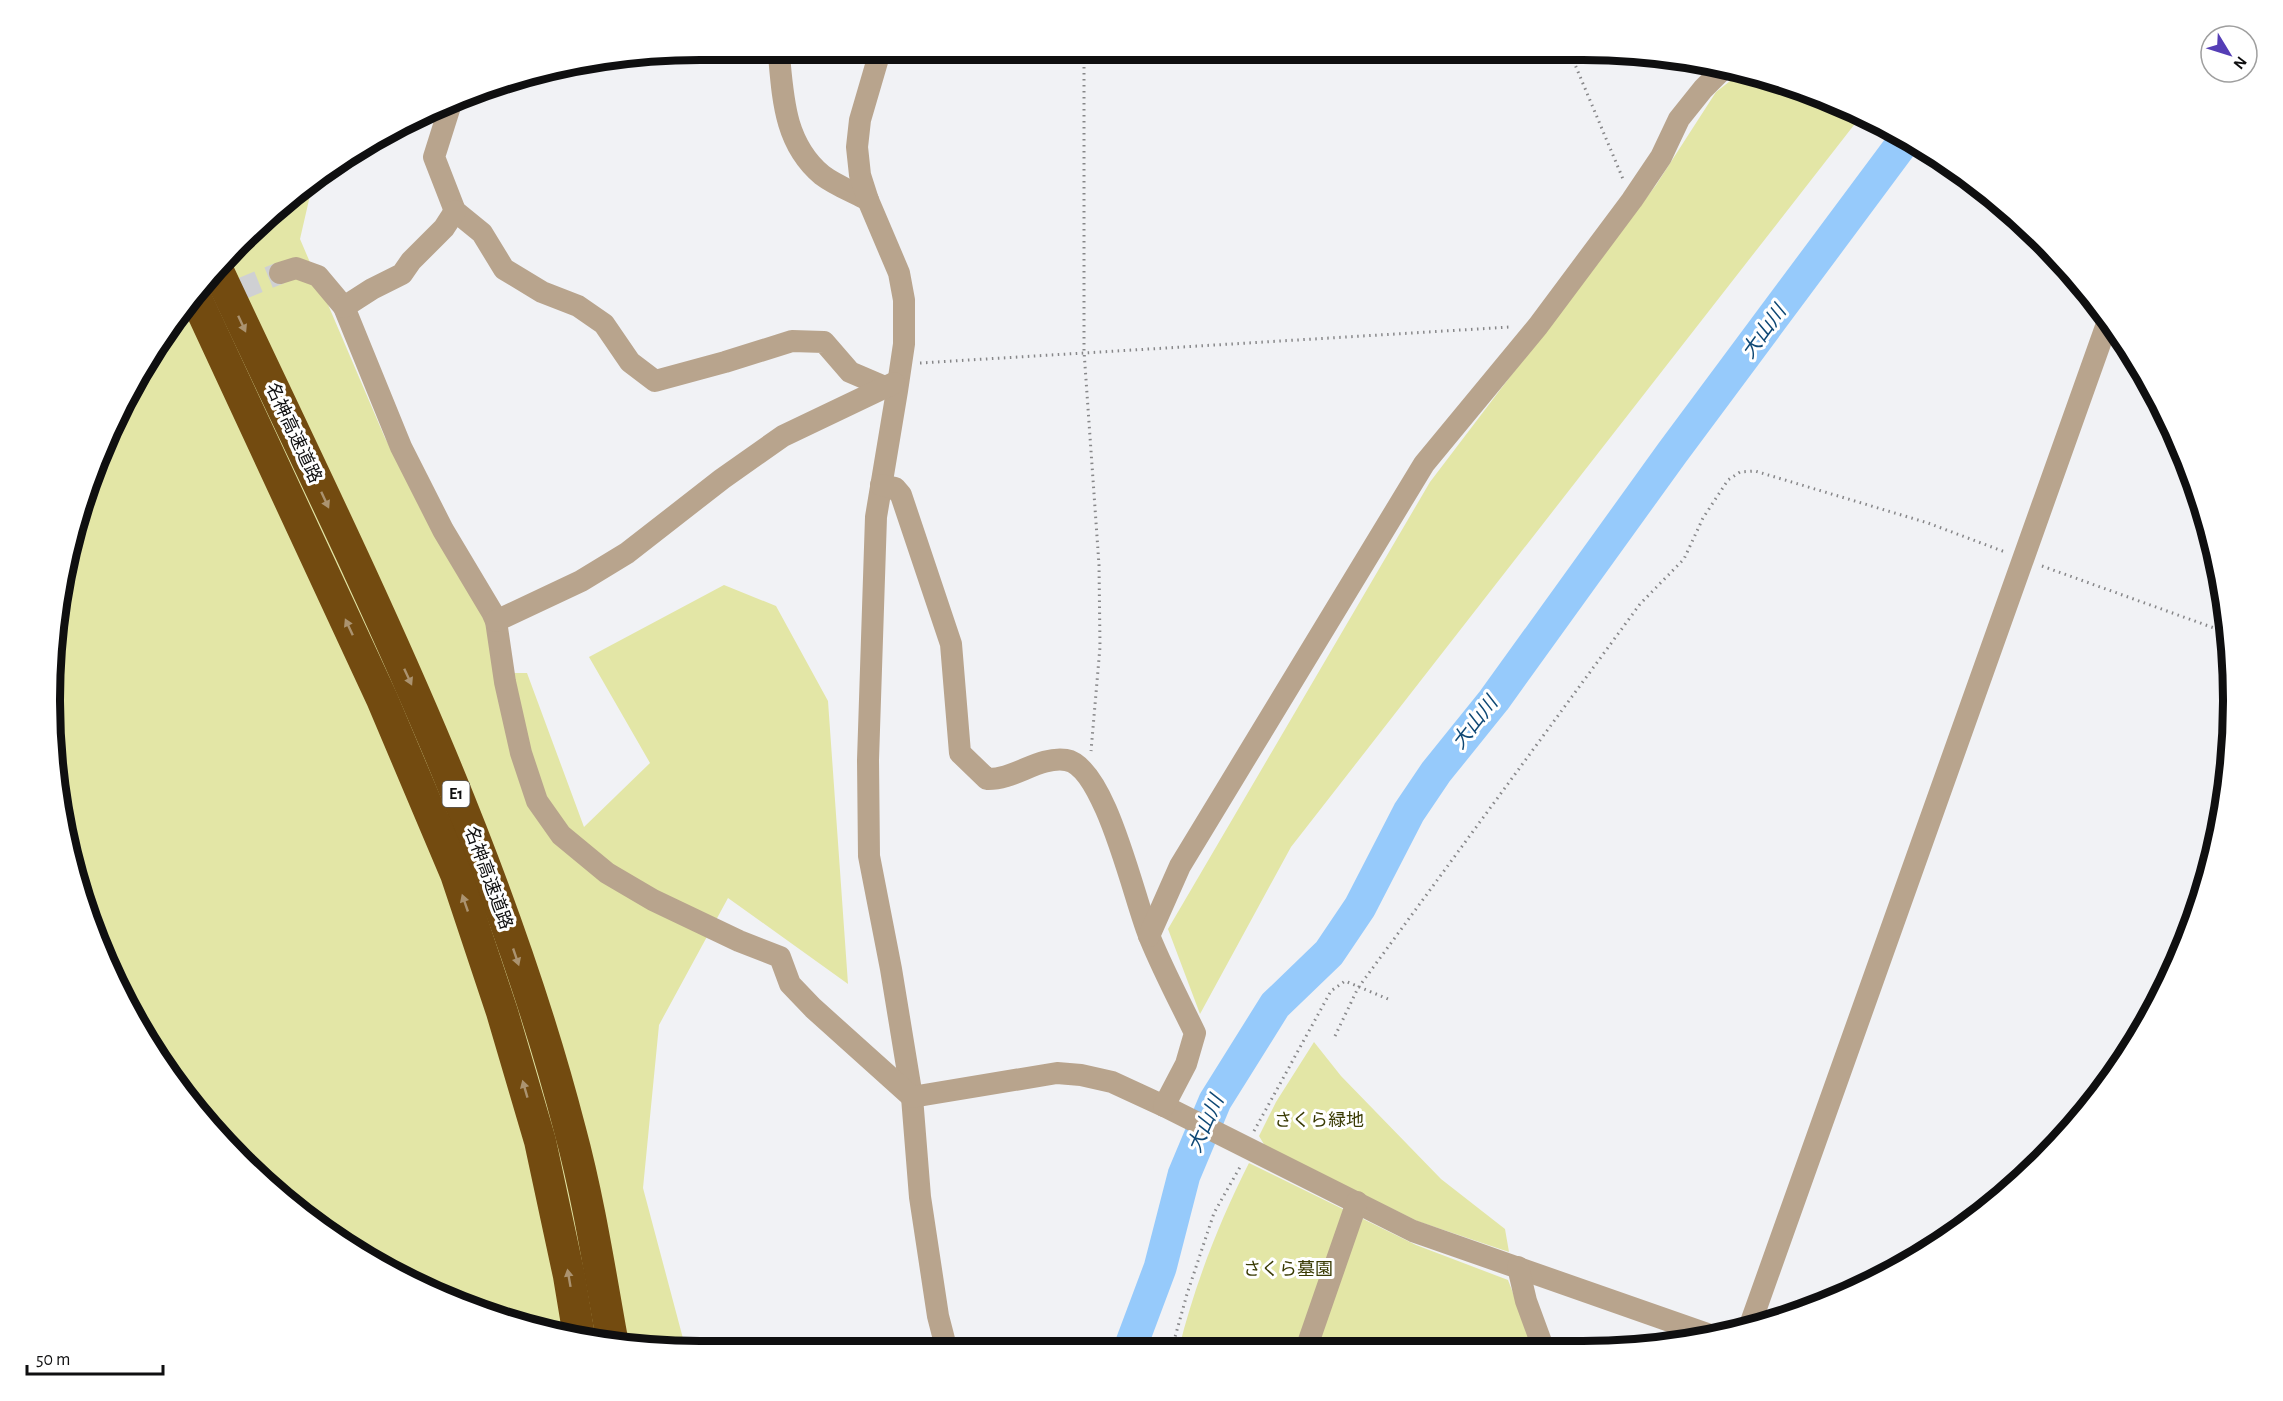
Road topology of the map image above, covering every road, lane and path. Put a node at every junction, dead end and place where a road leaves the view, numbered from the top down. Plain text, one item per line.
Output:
1 (779, 60) edge
2 (878, 60) edge
3 (1084, 60) edge
4 (1573, 60) edge
5 (1717, 75) edge
6 (448, 112) edge
7 (868, 200) junction
8 (1632, 200) junction
9 (455, 211) junction
10 (280, 273) tunnel mouth
11 (221, 276) edge
12 (198, 303) edge
13 (344, 307) junction
14 (1538, 326) junction
15 (2105, 330) edge
16 (1084, 351) junction
17 (895, 378) junction
18 (881, 485) junction
19 (2022, 559) junction
20 (496, 621) junction
21 (2219, 629) edge
22 (1089, 776) junction
23 (1149, 936) junction
24 (1360, 986) junction
25 (1388, 999) dead end
26 (1335, 1036) dead end
27 (912, 1097) junction
28 (1167, 1107) junction
29 (1241, 1144) junction
30 (1357, 1202) junction
31 (1518, 1267) junction
32 (1753, 1318) edge
33 (578, 1329) edge
34 (1697, 1331) edge
35 (611, 1335) edge
36 (944, 1341) edge
37 (1174, 1341) edge
38 (1309, 1341) edge
39 (1541, 1341) edge

1 - 7 street
2 - 7 street
3 - 16 path
4 - 8 path
5 - 8 street
6 - 9 street
7 - 17 street
8 - 14 street
9 - 13 street
9 - 17 street
10 - 13 street
11 -> 35 highway, 名神高速道路 / E1
33 -> 12 highway, 名神高速道路 / E1
13 - 20 street
14 - 16 path
14 - 23 street
15 - 19 street
16 - 17 path
16 - 22 path
17 - 18 street
17 - 20 street
18 - 22 street
18 - 27 street
19 - 21 path
19 - 24 path
19 - 32 street
20 - 27 street
22 - 23 street
23 - 28 street
24 - 25 path
24 - 26 path
24 - 29 path
27 - 28 street
27 - 36 street
28 - 29 street
29 - 30 street
29 - 37 path
30 - 31 street
30 - 38 street
31 - 34 street
31 - 39 street

